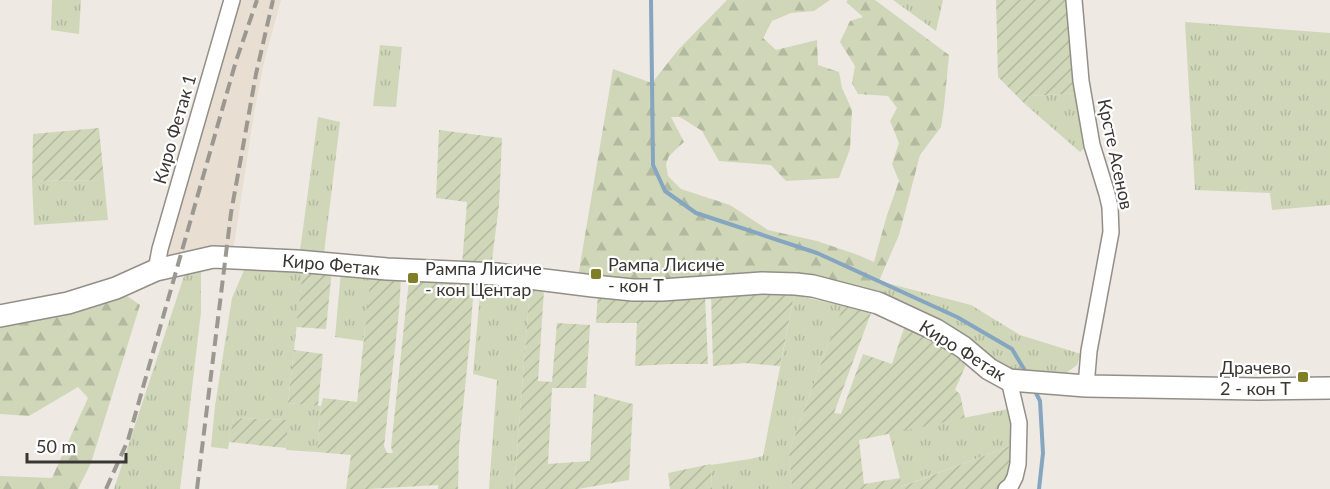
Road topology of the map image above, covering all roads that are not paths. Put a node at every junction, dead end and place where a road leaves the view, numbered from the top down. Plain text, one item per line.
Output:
1 (232, 0) edge
2 (1074, 0) edge
3 (160, 249) junction
4 (178, 265) junction
5 (156, 270) junction
6 (0, 316) edge
7 (1009, 380) junction
8 (1086, 386) junction
9 (1330, 388) edge
10 (1012, 485) edge

1 - 3 street, Киро Фетак 1
2 - 8 street, Крсте Асенов
3 - 4 street
3 - 5 street, Киро Фетак 1
4 - 5 main road, Киро Фетак
4 - 7 main road, Киро Фетак
5 - 6 main road, Киро Фетак
7 - 8 main road, Киро Фетак
7 - 10 street
8 - 9 main road, Киро Фетак

